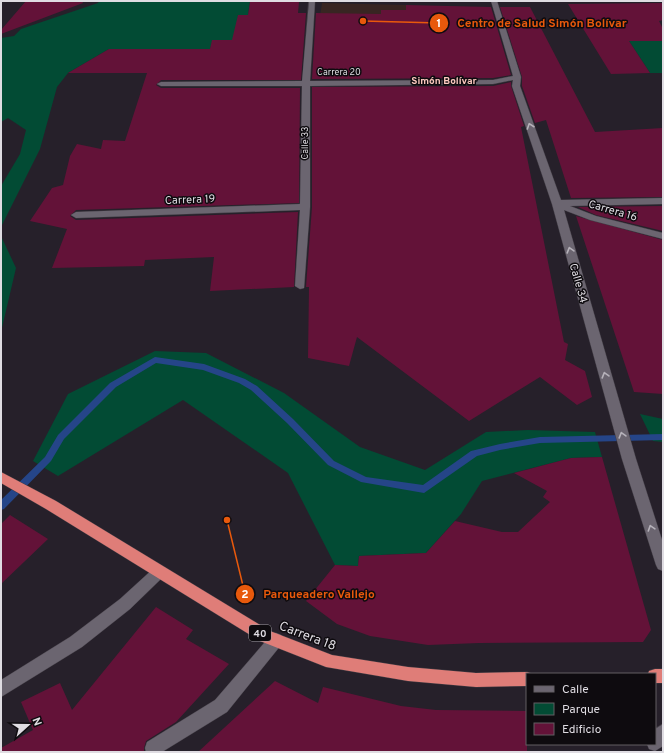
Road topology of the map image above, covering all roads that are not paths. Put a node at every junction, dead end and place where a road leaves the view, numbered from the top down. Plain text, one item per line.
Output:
1 (312, 1) edge
2 (494, 1) edge
3 (517, 77) junction
4 (306, 82) junction
5 (160, 84) dead end
6 (663, 201) edge
7 (557, 204) junction
8 (305, 207) junction
9 (76, 215) dead end
10 (663, 236) edge
11 (300, 286) dead end
12 (13, 484) edge
13 (663, 565) edge
14 (160, 572) junction
15 (276, 640) junction
16 (526, 679) edge
17 (1, 689) edge
18 (663, 732) edge
19 (656, 741) edge
20 (153, 748) dead end

1 - 4 street, Calle 33
2 - 3 street, Calle 34
3 - 4 street, Carrera 20
7 -> 3 street, Calle 34
4 - 5 street, Carrera 20
4 - 8 street, Calle 33
6 - 7 street
7 - 10 street, Carrera 16
13 -> 7 street, Calle 34
8 - 9 street, Carrera 19
8 - 11 street, Calle 33
12 - 14 highway, Carrera 18 / 40
14 - 15 highway, Carrera 18 / 40
14 - 17 street
15 - 16 highway, Carrera 18 / 40
15 - 20 street
18 - 19 street

